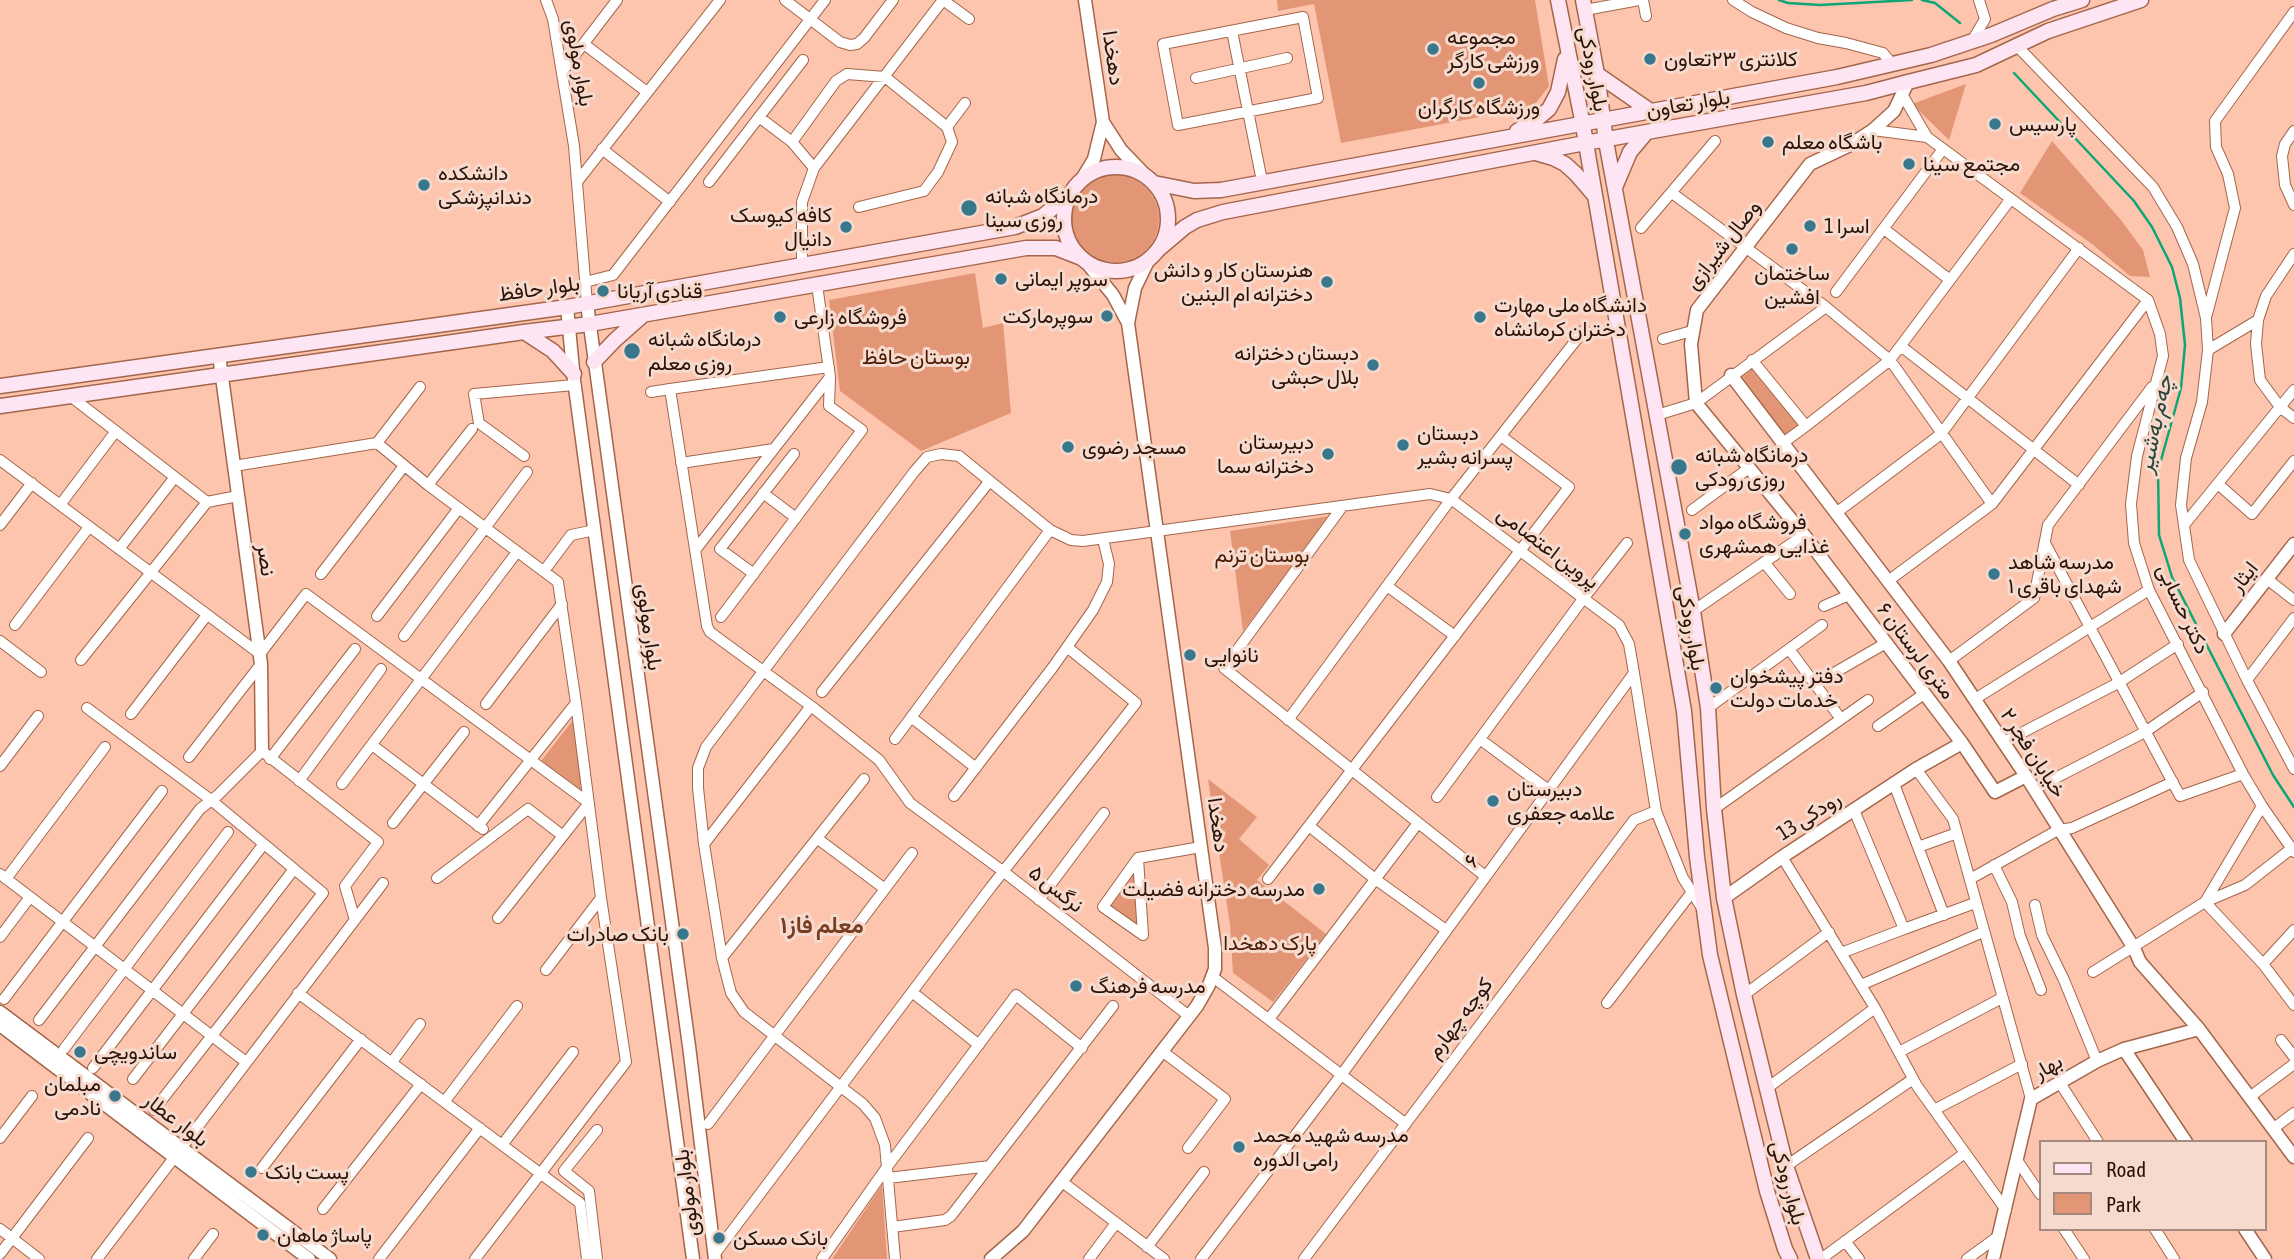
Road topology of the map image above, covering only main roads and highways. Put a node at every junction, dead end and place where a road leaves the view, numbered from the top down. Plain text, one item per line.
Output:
1 (1558, 0) edge
2 (2082, 0) edge
3 (2141, 0) edge
4 (2052, 4) edge
5 (1584, 5) edge
6 (1566, 48) junction
7 (1597, 74) junction
8 (1649, 110) junction
9 (1602, 120) junction
10 (1582, 123) junction
11 (1646, 132) junction
12 (1504, 138) junction
13 (1606, 139) junction
14 (1586, 143) junction
15 (1535, 152) junction
16 (1150, 180) junction
17 (1615, 187) junction
18 (1072, 192) junction
19 (1595, 196) junction
20 (1159, 249) junction
21 (1083, 260) junction
22 (644, 315) junction
23 (524, 332) junction
24 (594, 362) road end
25 (574, 379) road end
26 (0, 386) edge
27 (0, 406) edge
28 (1708, 708) junction
29 (1684, 711) junction
30 (1790, 1259) edge
31 (1819, 1259) edge

1 - 6 main road, بلوار رودکی
2 - 4 main road, بلوار تعاون
3 - 11 main road, بلوار تعاون
4 - 8 main road, بلوار تعاون
5 - 7 main road, بلوار رودکی
6 - 10 main road, بلوار رودکی
6 - 12 main road
7 - 8 main road
7 - 9 main road, بلوار رودکی
8 - 9 main road, بلوار تعاون
9 - 10 main road, بلوار تعاون
9 - 13 main road, بلوار رودکی
10 - 12 main road, بلوار تعاون
10 - 14 main road, بلوار رودکی
11 - 13 main road, بلوار تعاون
11 - 17 main road
12 - 16 main road, بلوار تعاون
13 - 14 main road, بلوار تعاون
13 - 17 main road, بلوار رودکی
14 - 15 main road, بلوار تعاون
14 - 19 main road, بلوار رودکی
15 - 19 main road
15 - 20 main road, بلوار تعاون
16 - 18 main road
16 - 20 main road
17 - 28 main road, بلوار رودکی
18 - 21 main road
18 - 26 main road, بلوار حافظ
19 - 29 main road, بلوار رودکی
20 - 21 main road
21 - 22 main road, بلوار حافظ
22 - 23 main road, بلوار حافظ
22 - 24 main road
23 - 25 main road
23 - 27 main road, بلوار حافظ
28 - 29 main road
28 - 31 main road, بلوار رودکی
29 - 30 main road, بلوار رودکی

